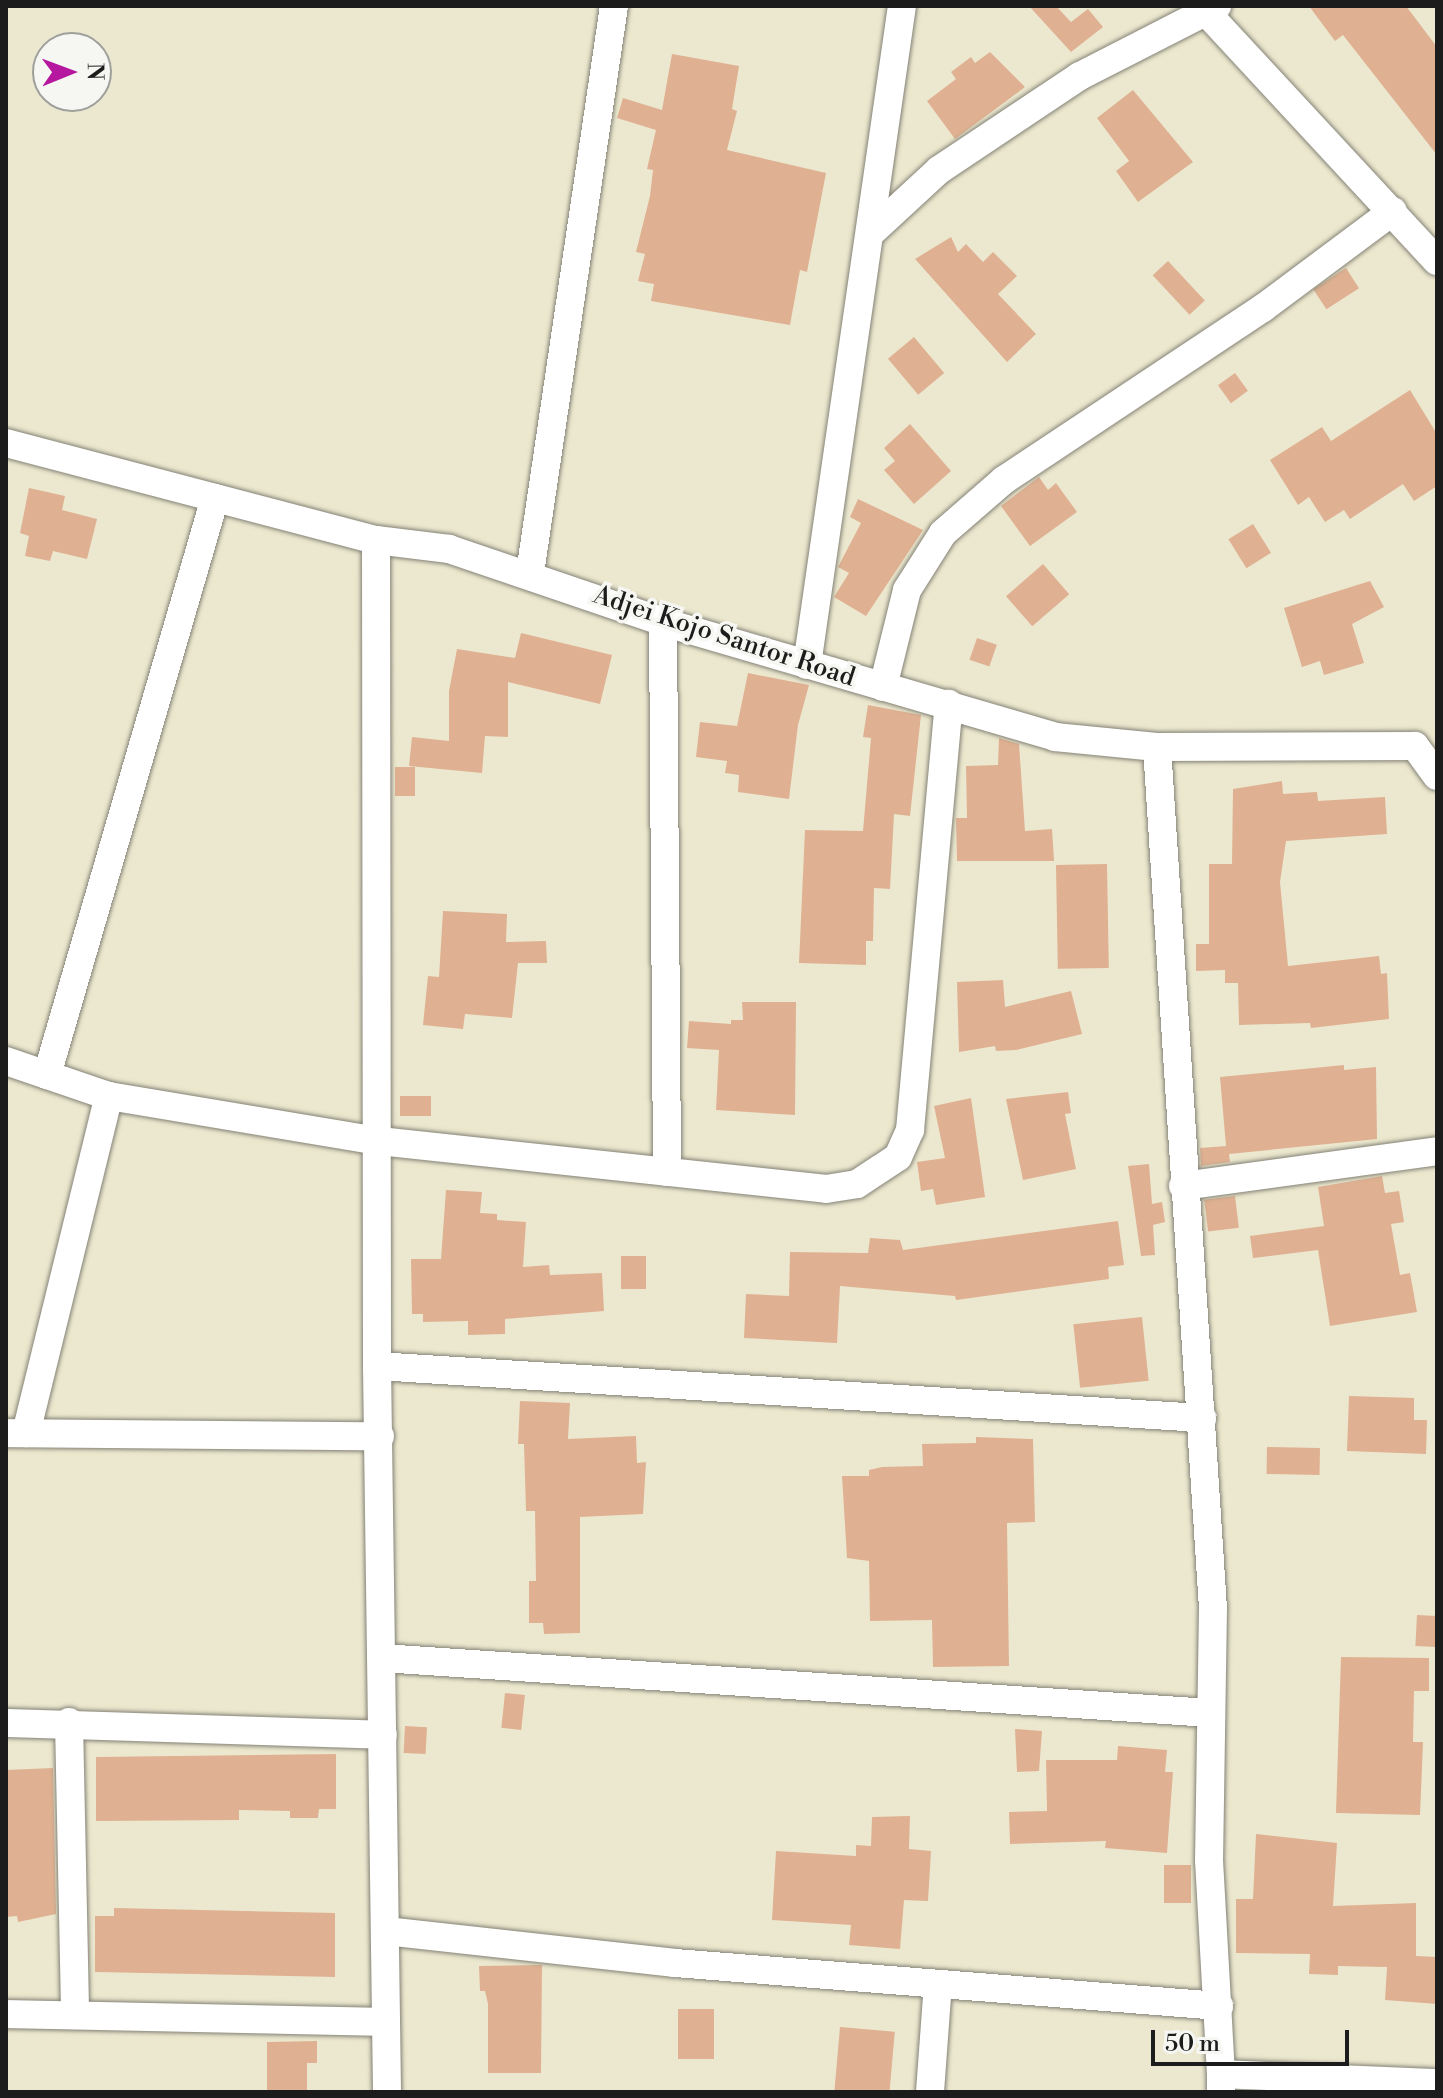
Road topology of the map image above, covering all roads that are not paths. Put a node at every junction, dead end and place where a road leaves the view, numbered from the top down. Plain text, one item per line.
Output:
1 (614, 6) edge
2 (902, 6) edge
3 (1212, 10) edge
4 (1393, 211) junction
5 (874, 230) junction
6 (1437, 261) edge
7 (6, 443) edge
8 (215, 498) junction
9 (376, 540) junction
10 (530, 573) junction
11 (663, 622) junction
12 (807, 665) junction
13 (883, 687) junction
14 (949, 704) junction
15 (1157, 747) junction
16 (1437, 776) edge
17 (6, 1061) edge
18 (47, 1075) junction
19 (109, 1096) junction
20 (379, 1141) junction
21 (1437, 1151) edge
22 (667, 1172) junction
23 (1183, 1186) junction
24 (377, 1366) junction
25 (1202, 1418) junction
26 (16, 1433) edge
27 (380, 1436) junction
28 (382, 1658) junction
29 (1209, 1713) junction
30 (69, 1722) junction
31 (6, 1723) edge
32 (383, 1735) junction
33 (386, 1931) junction
34 (938, 1984) junction
35 (1219, 2006) junction
36 (6, 2014) edge
37 (75, 2015) junction
38 (386, 2022) junction
39 (1221, 2083) edge
40 (1437, 2083) edge
41 (387, 2092) edge
42 (930, 2092) edge

1 - 10 street
2 - 5 street
3 - 4 street
3 - 5 street
4 - 6 street
4 - 13 street
5 - 12 street
7 - 8 street, Adjei Kojo Santor Road
8 - 9 street, Adjei Kojo Santor Road
8 - 18 street
9 - 10 street, Adjei Kojo Santor Road
9 - 20 street
10 - 11 street, Adjei Kojo Santor Road
11 - 12 street, Adjei Kojo Santor Road
11 - 22 street
12 - 13 street, Adjei Kojo Santor Road
13 - 14 street, Adjei Kojo Santor Road
14 - 15 street, Adjei Kojo Santor Road
14 - 22 street
15 - 16 street, Adjei Kojo Santor Road
15 - 23 street
17 - 18 street
18 - 19 street
19 - 20 street
19 - 26 street
20 - 22 street
20 - 24 street
21 - 23 street
23 - 25 street
24 - 25 street
24 - 27 street
25 - 29 street
26 - 27 street
27 - 28 street
28 - 29 street
28 - 32 street
29 - 35 street
30 - 31 street
30 - 32 street
30 - 37 street
32 - 33 street
33 - 34 street
33 - 38 street
34 - 35 street
34 - 42 street
35 - 39 street
36 - 37 street
37 - 38 street
38 - 41 street
39 - 40 street

